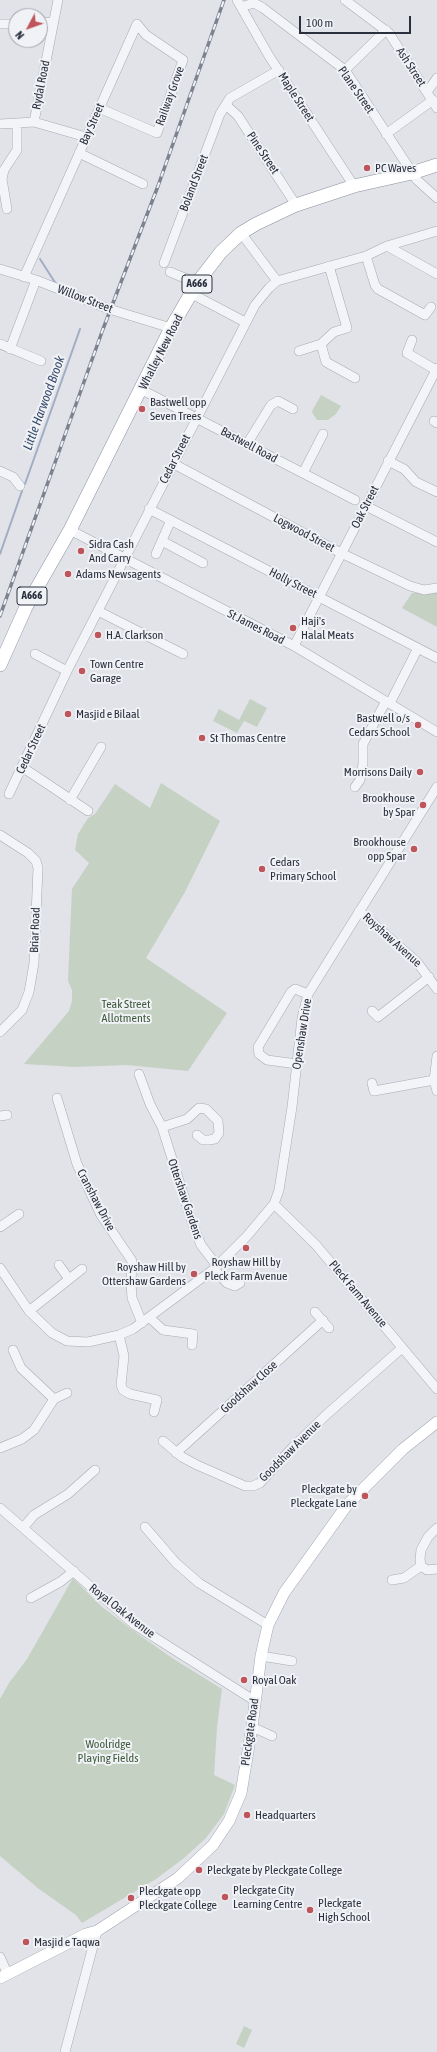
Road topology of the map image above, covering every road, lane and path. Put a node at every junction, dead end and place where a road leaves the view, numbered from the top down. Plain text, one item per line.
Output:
1 (58, 0) edge
2 (345, 0) edge
3 (255, 1) edge
4 (239, 4) edge
5 (48, 22) edge
6 (53, 22) junction
7 (386, 30) junction
8 (183, 60) joint
9 (279, 70) junction
10 (345, 70) junction
11 (437, 78) edge
12 (427, 92) junction
13 (435, 104) edge
14 (226, 105) junction
15 (99, 108) junction
16 (34, 122) junction
17 (17, 123) junction
18 (0, 124) edge
19 (386, 134) junction
20 (86, 137) junction
21 (79, 153) junction
22 (437, 165) edge
23 (412, 173) junction
24 (1, 179) edge
25 (143, 184) dead end
26 (354, 186) junction
27 (437, 198) edge
28 (296, 205) junction
29 (7, 209) dead end
30 (437, 231) edge
31 (241, 233) junction
32 (387, 246) junction
33 (366, 256) junction
34 (164, 263) dead end
35 (329, 266) junction
36 (0, 269) edge
37 (170, 272) dead end
38 (437, 274) edge
39 (24, 277) junction
40 (36, 280) junction
41 (277, 281) junction
42 (195, 288) junction
43 (431, 307) dead end
44 (245, 322) junction
45 (171, 328) junction
46 (412, 340) dead end
47 (0, 344) edge
48 (322, 344) junction
49 (10, 349) junction
50 (299, 351) dead end
51 (41, 361) dead end
52 (437, 369) edge
53 (355, 378) dead end
54 (142, 390) junction
55 (293, 409) dead end
56 (196, 417) junction
57 (323, 434) dead end
58 (247, 444) junction
59 (388, 461) junction
60 (174, 464) junction
61 (0, 470) edge
62 (303, 473) junction
63 (20, 486) dead end
64 (437, 492) edge
65 (355, 500) dead end
66 (366, 506) junction
67 (149, 509) junction
68 (171, 520) junction
69 (70, 530) junction
70 (162, 541) junction
71 (437, 542) edge
72 (341, 553) junction
73 (156, 554) dead end
74 (124, 559) junction
75 (203, 563) dead end
76 (437, 588) edge
77 (319, 597) junction
78 (98, 611) junction
79 (294, 646) junction
80 (418, 648) junction
81 (35, 654) dead end
82 (183, 654) dead end
83 (437, 658) edge
84 (0, 665) edge
85 (67, 671) junction
86 (388, 702) junction
87 (437, 732) edge
88 (101, 747) dead end
89 (22, 767) junction
90 (437, 786) edge
91 (355, 787) dead end
92 (9, 794) dead end
93 (70, 800) junction
94 (88, 811) dead end
95 (0, 835) edge
96 (359, 911) junction
97 (429, 977) junction
98 (437, 989) edge
99 (308, 994) junction
100 (372, 1010) dead end
101 (0, 1032) edge
102 (437, 1056) edge
103 (297, 1064) junction
104 (139, 1074) dead end
105 (434, 1080) junction
106 (372, 1083) dead end
107 (437, 1091) edge
108 (57, 1098) dead end
109 (162, 1127) junction
110 (197, 1134) dead end
111 (274, 1204) junction
112 (19, 1214) dead end
113 (0, 1227) edge
114 (59, 1265) dead end
115 (216, 1267) junction
116 (0, 1268) edge
117 (82, 1269) dead end
118 (69, 1279) junction
119 (240, 1283) dead end
120 (29, 1311) junction
121 (315, 1312) dead end
122 (146, 1320) junction
123 (323, 1320) junction
124 (329, 1328) dead end
125 (119, 1335) junction
126 (192, 1345) dead end
127 (402, 1348) junction
128 (13, 1350) dead end
129 (437, 1389) edge
130 (67, 1394) dead end
131 (54, 1399) junction
132 (154, 1412) dead end
133 (437, 1422) edge
134 (163, 1441) dead end
135 (0, 1448) edge
136 (176, 1453) junction
137 (95, 1470) dead end
138 (0, 1508) edge
139 (145, 1527) dead end
140 (24, 1528) junction
141 (437, 1528) edge
142 (420, 1566) junction
143 (437, 1569) edge
144 (74, 1571) junction
145 (392, 1580) dead end
146 (30, 1598) dead end
147 (268, 1625) junction
148 (261, 1656) junction
149 (292, 1662) dead end
150 (255, 1701) junction
151 (252, 1727) junction
152 (272, 1736) dead end
153 (97, 1931) junction
154 (0, 1958) edge
155 (4, 1976) edge
156 (65, 2052) edge

1 - 6 street, Rydal Road
2 - 7 street, Ash Street
3 - 4 street, Plane Street
3 - 10 street, Plane Street
4 - 9 street, Maple Street
5 - 6 street
6 - 16 street, Rydal Road
7 - 10 street
7 - 12 street, Ash Street
8 - 15 street, Railway Grove
8 - 15 street, Bay Street
9 - 14 street
9 - 26 street, Maple Street
10 - 19 street, Plane Street
11 - 12 street
12 - 13 street, Ash Street
13 - 19 street
14 - 28 street, Pine Street
14 - 34 street, Boland Street
15 - 20 street, Bay Street
16 - 17 street
16 - 20 street
17 - 18 street
17 - 24 street
19 - 23 street, Plane Street
20 - 21 street, Bay Street
21 - 25 street
21 - 39 street, Bay Street
22 - 23 highway, Whalley New Road / A666
23 - 26 highway, Whalley New Road / A666
23 - 27 street, Plane Street
24 - 29 street
26 - 28 highway, Whalley New Road / A666
28 - 31 highway, Whalley New Road / A666
30 - 32 street, Cedar Street
31 - 41 street
31 - 42 highway, Whalley New Road / A666
32 - 33 street, Cedar Street
32 - 38 street
33 - 35 street, Cedar Street
33 - 43 street
35 - 41 street, Cedar Street
35 - 48 street
36 - 39 street, Willow Street
37 - 42 street
39 - 40 street, Willow Street
40 - 45 street, Willow Street
40 - 49 street
41 - 44 street, Cedar Street
42 - 44 street
42 - 45 highway, Whalley New Road / A666
44 - 56 street, Cedar Street
45 - 54 highway, Whalley New Road / A666
46 - 52 street
47 - 49 street
48 - 50 street
48 - 53 street
49 - 51 street
52 - 59 street, Oak Street
54 - 56 street, Bastwell Road
54 - 69 highway, Whalley New Road / A666
55 - 58 street
56 - 58 street, Bastwell Road
56 - 60 street, Cedar Street
57 - 62 street
58 - 62 street, Bastwell Road
59 - 64 street
59 - 66 street, Oak Street
60 - 67 street, Cedar Street
60 - 72 street, Logwood Street
61 - 63 street
62 - 65 street, Bastwell Road
66 - 71 street
66 - 72 street, Oak Street
67 - 68 street, Holly Street
67 - 74 street, Cedar Street
68 - 70 street
68 - 77 street, Holly Street
69 - 74 street, St James Road
69 - 84 highway, Whalley New Road / A666
70 - 73 street
70 - 75 street
72 - 76 street, Logwood Street
72 - 77 street, Oak Street
74 - 78 street, Cedar Street
74 - 79 street, St James Road
77 - 79 street, Oak Street
77 - 80 street, Holly Street
78 - 82 street
78 - 85 street, Cedar Street
79 - 86 street, St James Road
80 - 83 street, Holly Street
80 - 86 street
81 - 85 street
85 - 89 street, Cedar Street
86 - 87 street, St James Road
86 - 91 street
88 - 93 street
89 - 92 street, Cedar Street
89 - 93 street
90 - 96 street, Openshaw Drive
93 - 94 street
95 - 101 street, Briar Road
96 - 97 street, Royshaw Avenue
96 - 99 street, Openshaw Drive
97 - 98 street, Royshaw Avenue
97 - 100 street
99 - 103 street, Openshaw Drive
99 - 103 street
102 - 105 street
103 - 111 street, Openshaw Drive
104 - 109 street, Ottershaw Gardens
105 - 106 street
105 - 107 street
108 - 122 street, Cranshaw Drive
109 - 110 street
109 - 115 street, Ottershaw Gardens
111 - 115 street, Openshaw Drive
111 - 127 street, Pleck Farm Avenue
112 - 113 street
114 - 118 street
115 - 119 street
115 - 122 street, Openshaw Drive
116 - 120 street, Openshaw Drive
117 - 118 street
118 - 120 street
120 - 125 street, Openshaw Drive
121 - 123 street
122 - 125 street, Openshaw Drive
122 - 126 street
123 - 124 street
123 - 136 street, Goodshaw Close
125 - 132 street
127 - 129 street, Pleck Farm Avenue
127 - 136 street, Goodshaw Avenue
128 - 131 street
130 - 131 street
131 - 135 street
133 - 147 main road, Pleckgate Road
134 - 136 street, Goodshaw Avenue
137 - 140 street
138 - 140 street, Royal Oak Avenue
139 - 147 street
140 - 144 street, Royal Oak Avenue
141 - 142 street
142 - 143 street
142 - 145 street
144 - 146 street
144 - 150 street, Royal Oak Avenue
147 - 148 main road, Pleckgate Road
148 - 149 street
148 - 150 main road, Pleckgate Road
150 - 151 main road, Pleckgate Road
151 - 152 street
151 - 153 main road, Pleckgate Road
153 - 155 main road, Pleckgate Road
153 - 156 street
154 - 155 street

